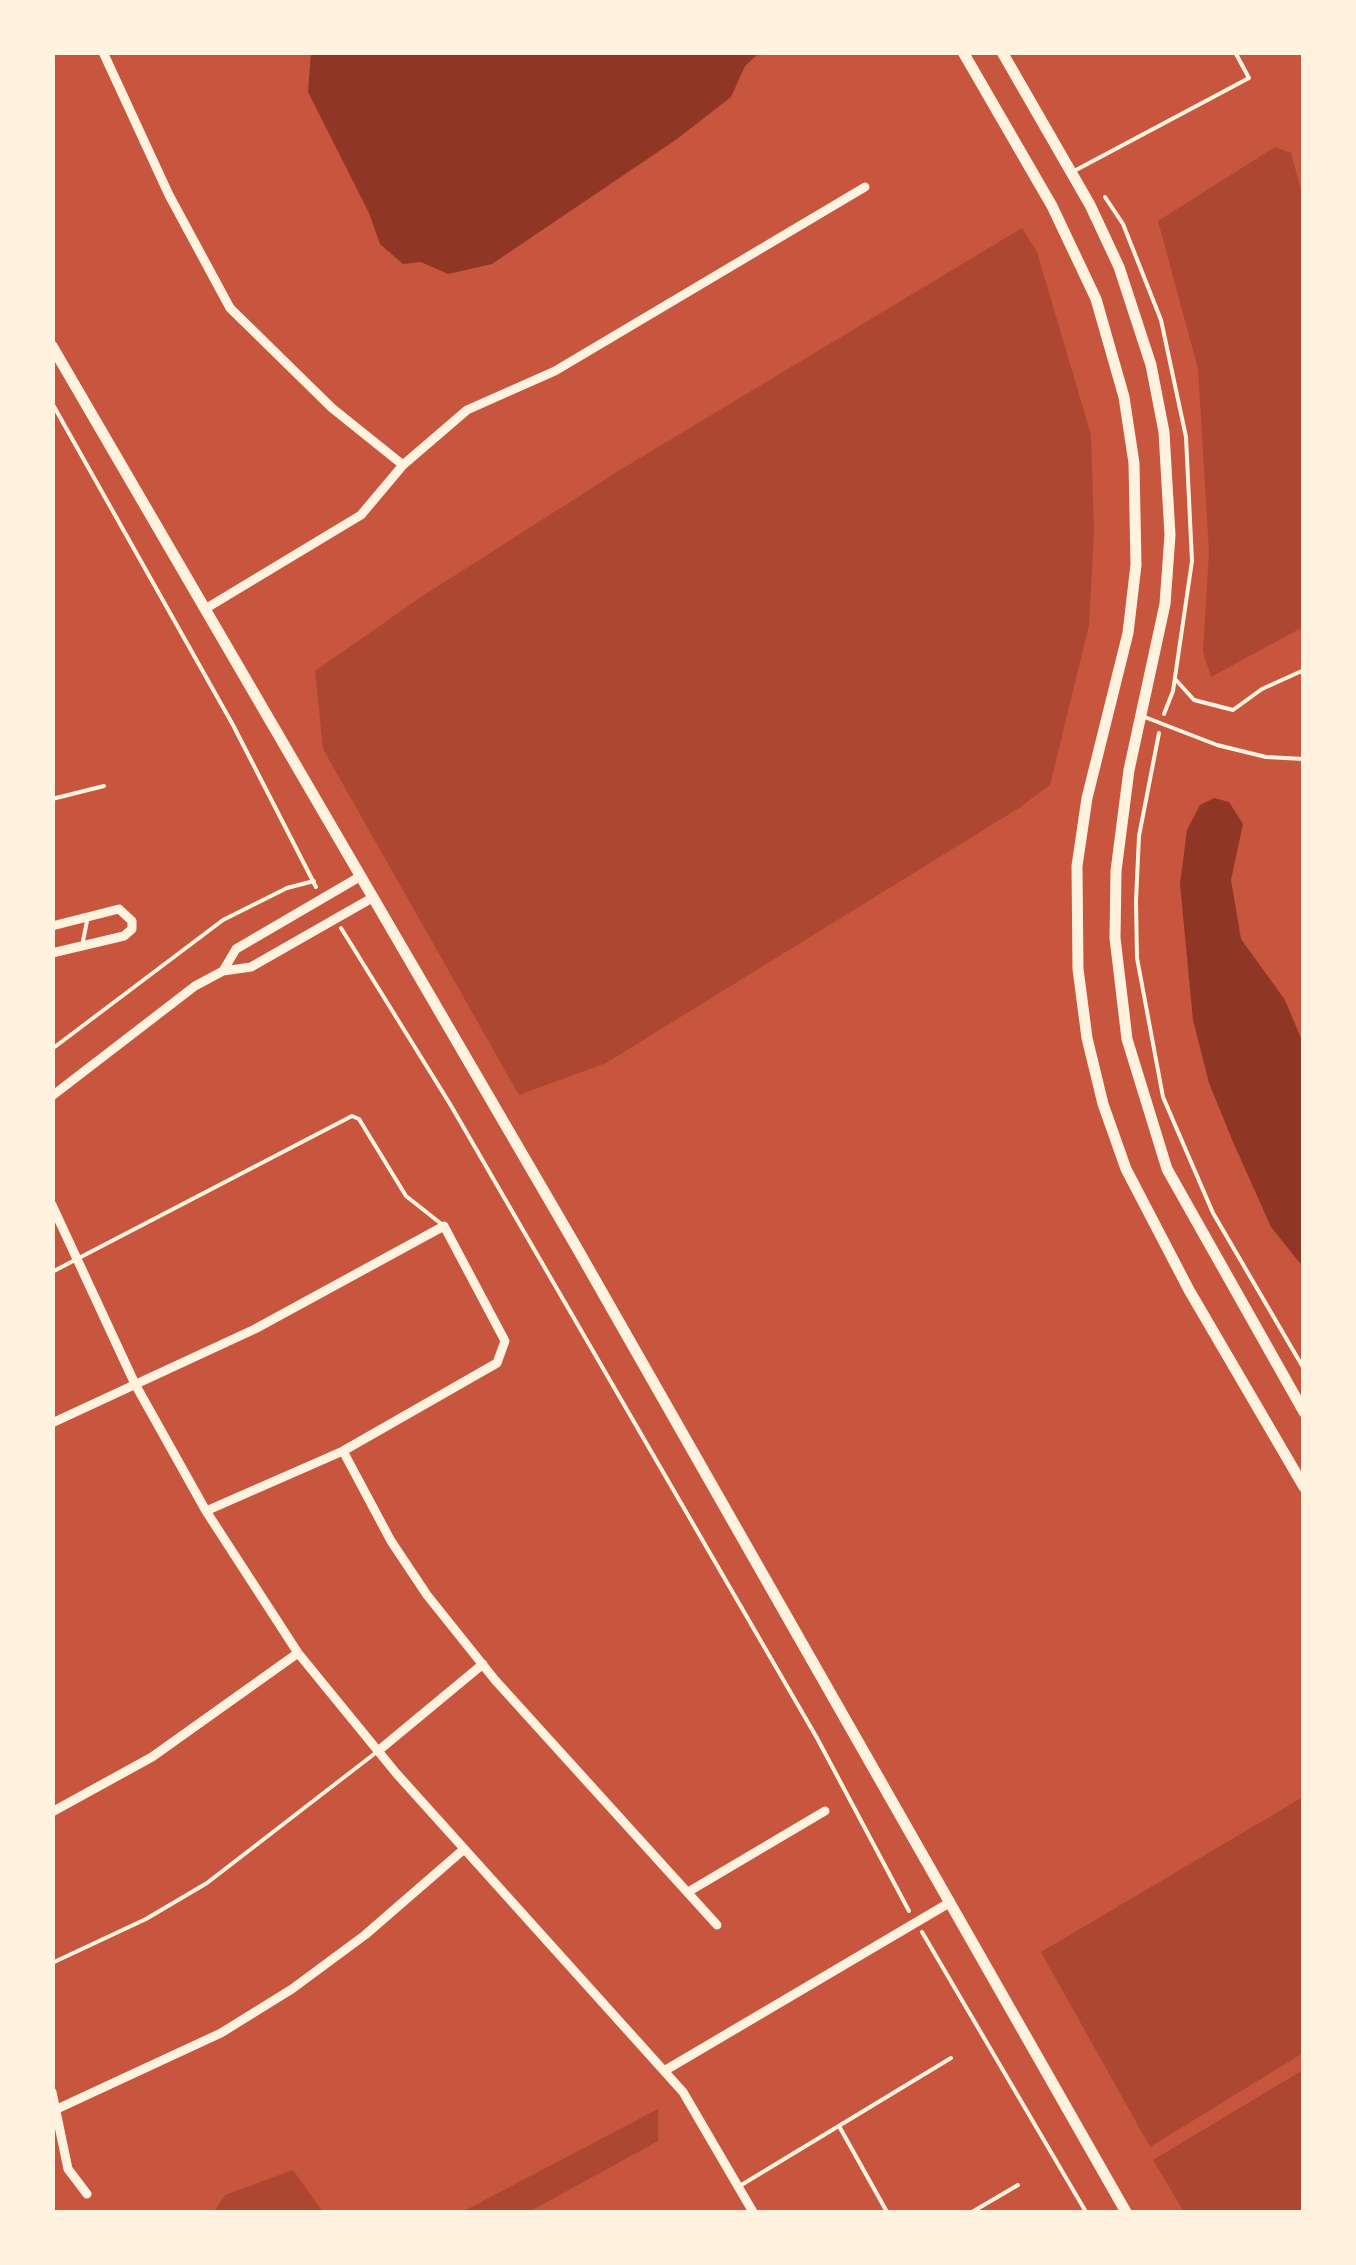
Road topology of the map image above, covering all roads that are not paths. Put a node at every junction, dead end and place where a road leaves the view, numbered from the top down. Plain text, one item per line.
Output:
1 (104, 52) edge
2 (964, 52) edge
3 (1002, 52) edge
4 (1234, 52) edge
5 (1072, 173) junction
6 (864, 187) dead end
7 (52, 346) edge
8 (403, 464) junction
9 (205, 609) junction
10 (1142, 716) junction
11 (1304, 759) edge
12 (104, 786) dead end
13 (52, 799) edge
14 (361, 876) junction
15 (372, 898) junction
16 (88, 916) junction
17 (52, 926) edge
18 (82, 946) junction
19 (52, 952) edge
20 (223, 972) junction
21 (52, 1096) edge
22 (52, 1205) edge
23 (444, 1226) junction
24 (78, 1261) junction
25 (52, 1272) edge
26 (135, 1384) junction
27 (1304, 1412) edge
28 (52, 1422) edge
29 (343, 1451) junction
30 (1304, 1487) edge
31 (206, 1511) junction
32 (298, 1652) junction
33 (482, 1664) junction
34 (378, 1750) junction
35 (825, 1811) dead end
36 (52, 1812) edge
37 (463, 1850) junction
38 (688, 1892) junction
39 (950, 1903) junction
40 (716, 1924) dead end
41 (52, 1963) edge
42 (951, 2058) dead end
43 (664, 2072) junction
44 (52, 2092) edge
45 (57, 2110) junction
46 (839, 2126) junction
47 (1018, 2185) dead end
48 (738, 2187) junction
49 (87, 2194) dead end
50 (753, 2212) edge
51 (887, 2212) edge
52 (972, 2212) edge
53 (1126, 2212) edge

1 - 8 street
2 - 30 street
3 - 5 street
4 - 5 lane
5 - 10 street
6 - 8 street
7 - 9 street
8 - 9 street
9 - 14 street
10 - 11 lane
10 - 27 street
12 - 13 lane
14 - 15 street
14 - 20 street
15 - 20 street
15 - 39 street
16 - 17 street
16 - 18 lane
16 - 18 street
18 - 19 street
20 - 21 street
22 - 24 street
23 - 24 lane
23 - 26 street
23 - 29 street
24 - 25 lane
24 - 26 street
26 - 28 street
26 - 31 street
29 - 31 street
29 - 33 street
31 - 32 street
32 - 34 street
32 - 36 street
33 - 34 street
33 - 38 street
34 - 37 street
34 - 41 lane
35 - 38 street
37 - 43 street
37 - 45 street
38 - 40 street
39 - 43 street
39 - 53 street
42 - 46 lane
43 - 48 street
44 - 45 street
45 - 49 street
46 - 48 lane
46 - 51 lane
47 - 52 lane
48 - 50 street

